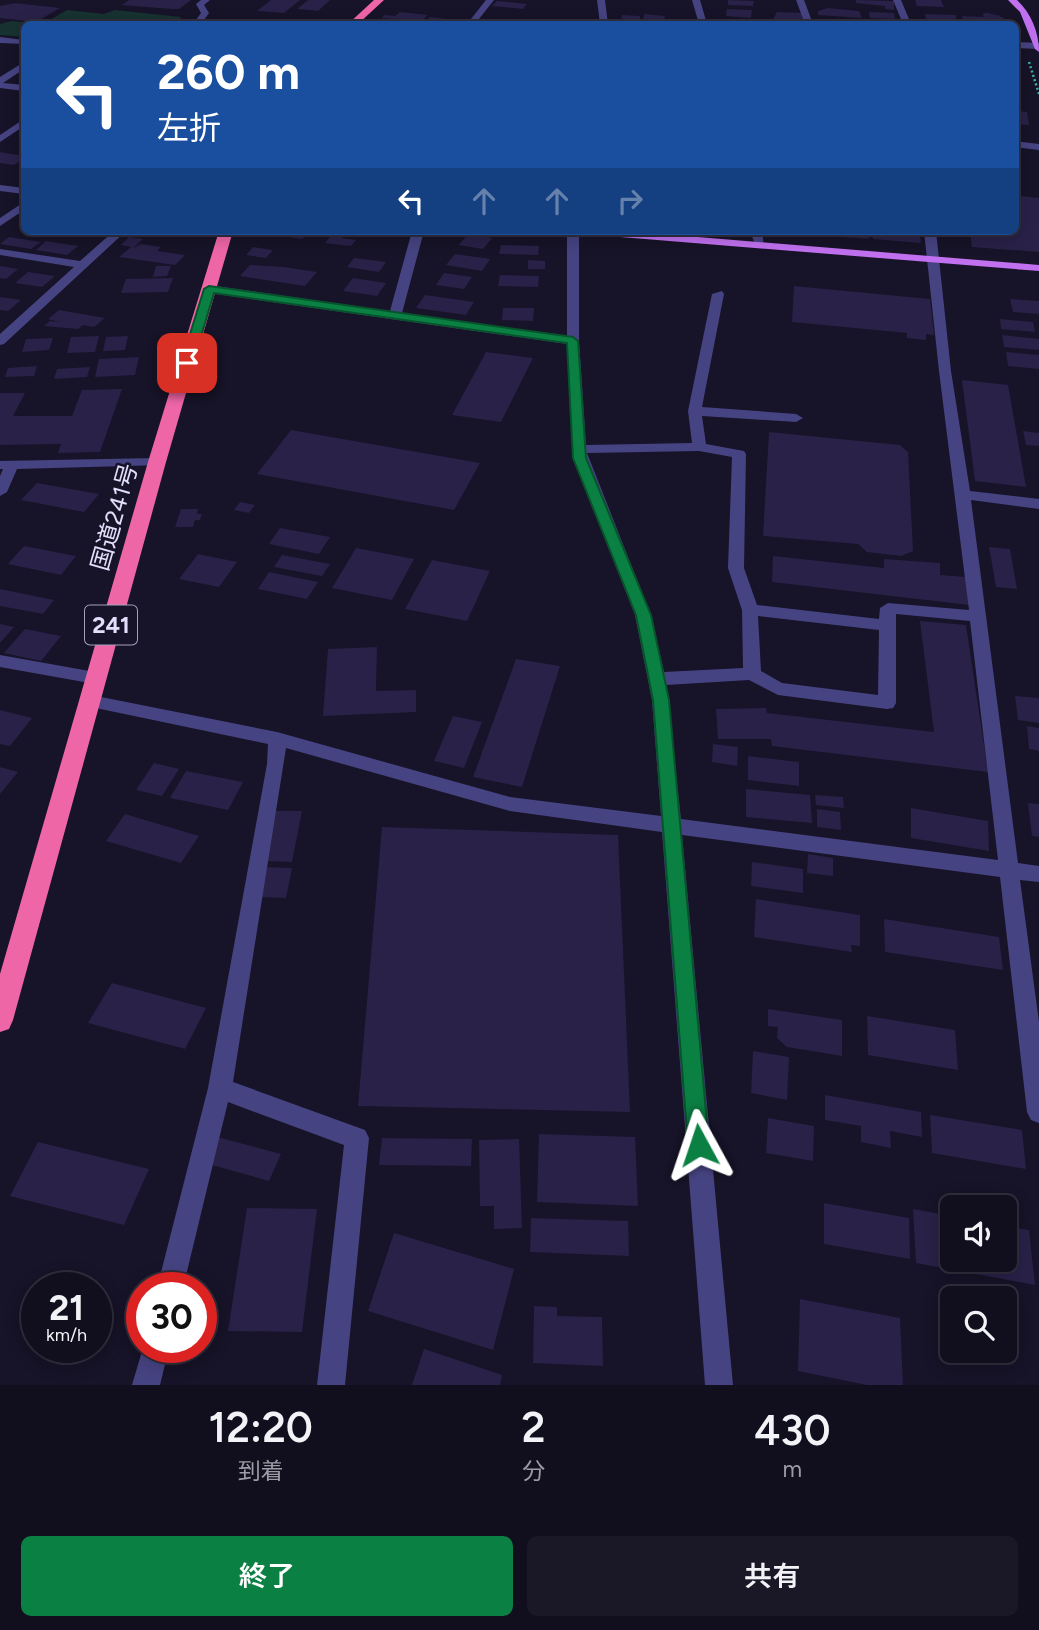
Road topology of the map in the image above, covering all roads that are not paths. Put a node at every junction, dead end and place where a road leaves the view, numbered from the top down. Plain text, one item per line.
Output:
1 (206, 0) edge
2 (379, 0) edge
3 (490, 0) edge
4 (601, 0) edge
5 (696, 0) edge
6 (800, 0) edge
7 (897, 0) edge
8 (1012, 0) edge
9 (199, 21) edge
10 (356, 21) edge
11 (473, 21) edge
12 (604, 21) edge
13 (703, 21) edge
14 (808, 21) edge
15 (906, 21) edge
16 (0, 40) edge
17 (21, 42) edge
18 (1019, 45) edge
19 (1039, 47) edge
20 (21, 67) edge
21 (0, 83) edge
22 (21, 87) edge
23 (21, 124) edge
24 (0, 139) edge
25 (1019, 144) edge
26 (1039, 147) edge
27 (0, 188) edge
28 (21, 191) edge
29 (21, 207) edge
30 (0, 223) edge
31 (115, 235) edge
32 (225, 235) edge
33 (417, 235) edge
34 (573, 235) edge
35 (634, 235) edge
36 (757, 235) edge
37 (930, 235) edge
38 (760, 245) junction
39 (0, 252) edge
40 (933, 259) junction
41 (81, 265) junction
42 (1039, 268) edge
43 (209, 289) junction
44 (718, 294) dead end
45 (394, 317) junction
46 (0, 321) edge
47 (20, 324) junction
48 (0, 341) edge
49 (573, 341) junction
50 (695, 411) junction
51 (796, 418) dead end
52 (699, 447) junction
53 (579, 449) junction
54 (157, 461) junction
55 (6, 465) edge
56 (0, 492) edge
57 (963, 495) junction
58 (1039, 504) edge
59 (750, 610) junction
60 (978, 616) junction
61 (887, 625) junction
62 (0, 661) edge
63 (752, 674) junction
64 (95, 678) junction
65 (657, 679) junction
66 (91, 701) junction
67 (277, 739) junction
68 (671, 824) junction
69 (1007, 870) junction
70 (1039, 874) edge
71 (0, 1020) edge
72 (220, 1088) junction
73 (1039, 1112) edge
74 (174, 1272) edge
75 (152, 1363) edge
76 (146, 1385) edge
77 (331, 1385) edge
78 (719, 1385) edge

1 - 9 street
2 - 10 highway
3 - 11 street
4 - 12 street
5 - 13 street
6 - 14 street
7 - 15 street
8 - 19 main road
16 - 17 street
18 - 19 street
20 - 21 street
21 - 22 street
23 - 24 street
25 - 26 street
27 - 28 street
29 - 30 street
31 - 41 street
32 - 43 highway, 国道241号 / 241
33 - 45 street
34 - 49 street
35 - 38 main road
36 - 38 street
37 - 40 street
38 - 40 main road
39 - 41 street
40 - 42 main road
40 - 57 street
41 - 47 street
43 - 45 street
43 - 54 highway, 国道241号 / 241
44 - 50 street
45 - 49 street
46 - 47 street
47 - 48 street
49 - 53 street
50 - 51 street
50 - 52 street
52 - 53 street
52 - 59 street
53 - 65 street
54 - 55 street
54 - 64 highway, 国道241号 / 241
55 - 56 street
57 - 58 street
57 - 60 street
59 - 61 street
59 - 63 street
60 - 61 street
60 - 69 street
61 - 63 street
62 - 64 street
63 - 65 street
64 - 66 highway, 国道241号 / 241
65 - 68 street
66 - 67 street
66 - 71 highway, 国道241号 / 241
67 - 68 street
67 - 72 street
68 - 69 street
68 - 78 street
69 - 70 street
69 - 73 street
72 - 74 street
72 - 77 street
75 - 76 street

